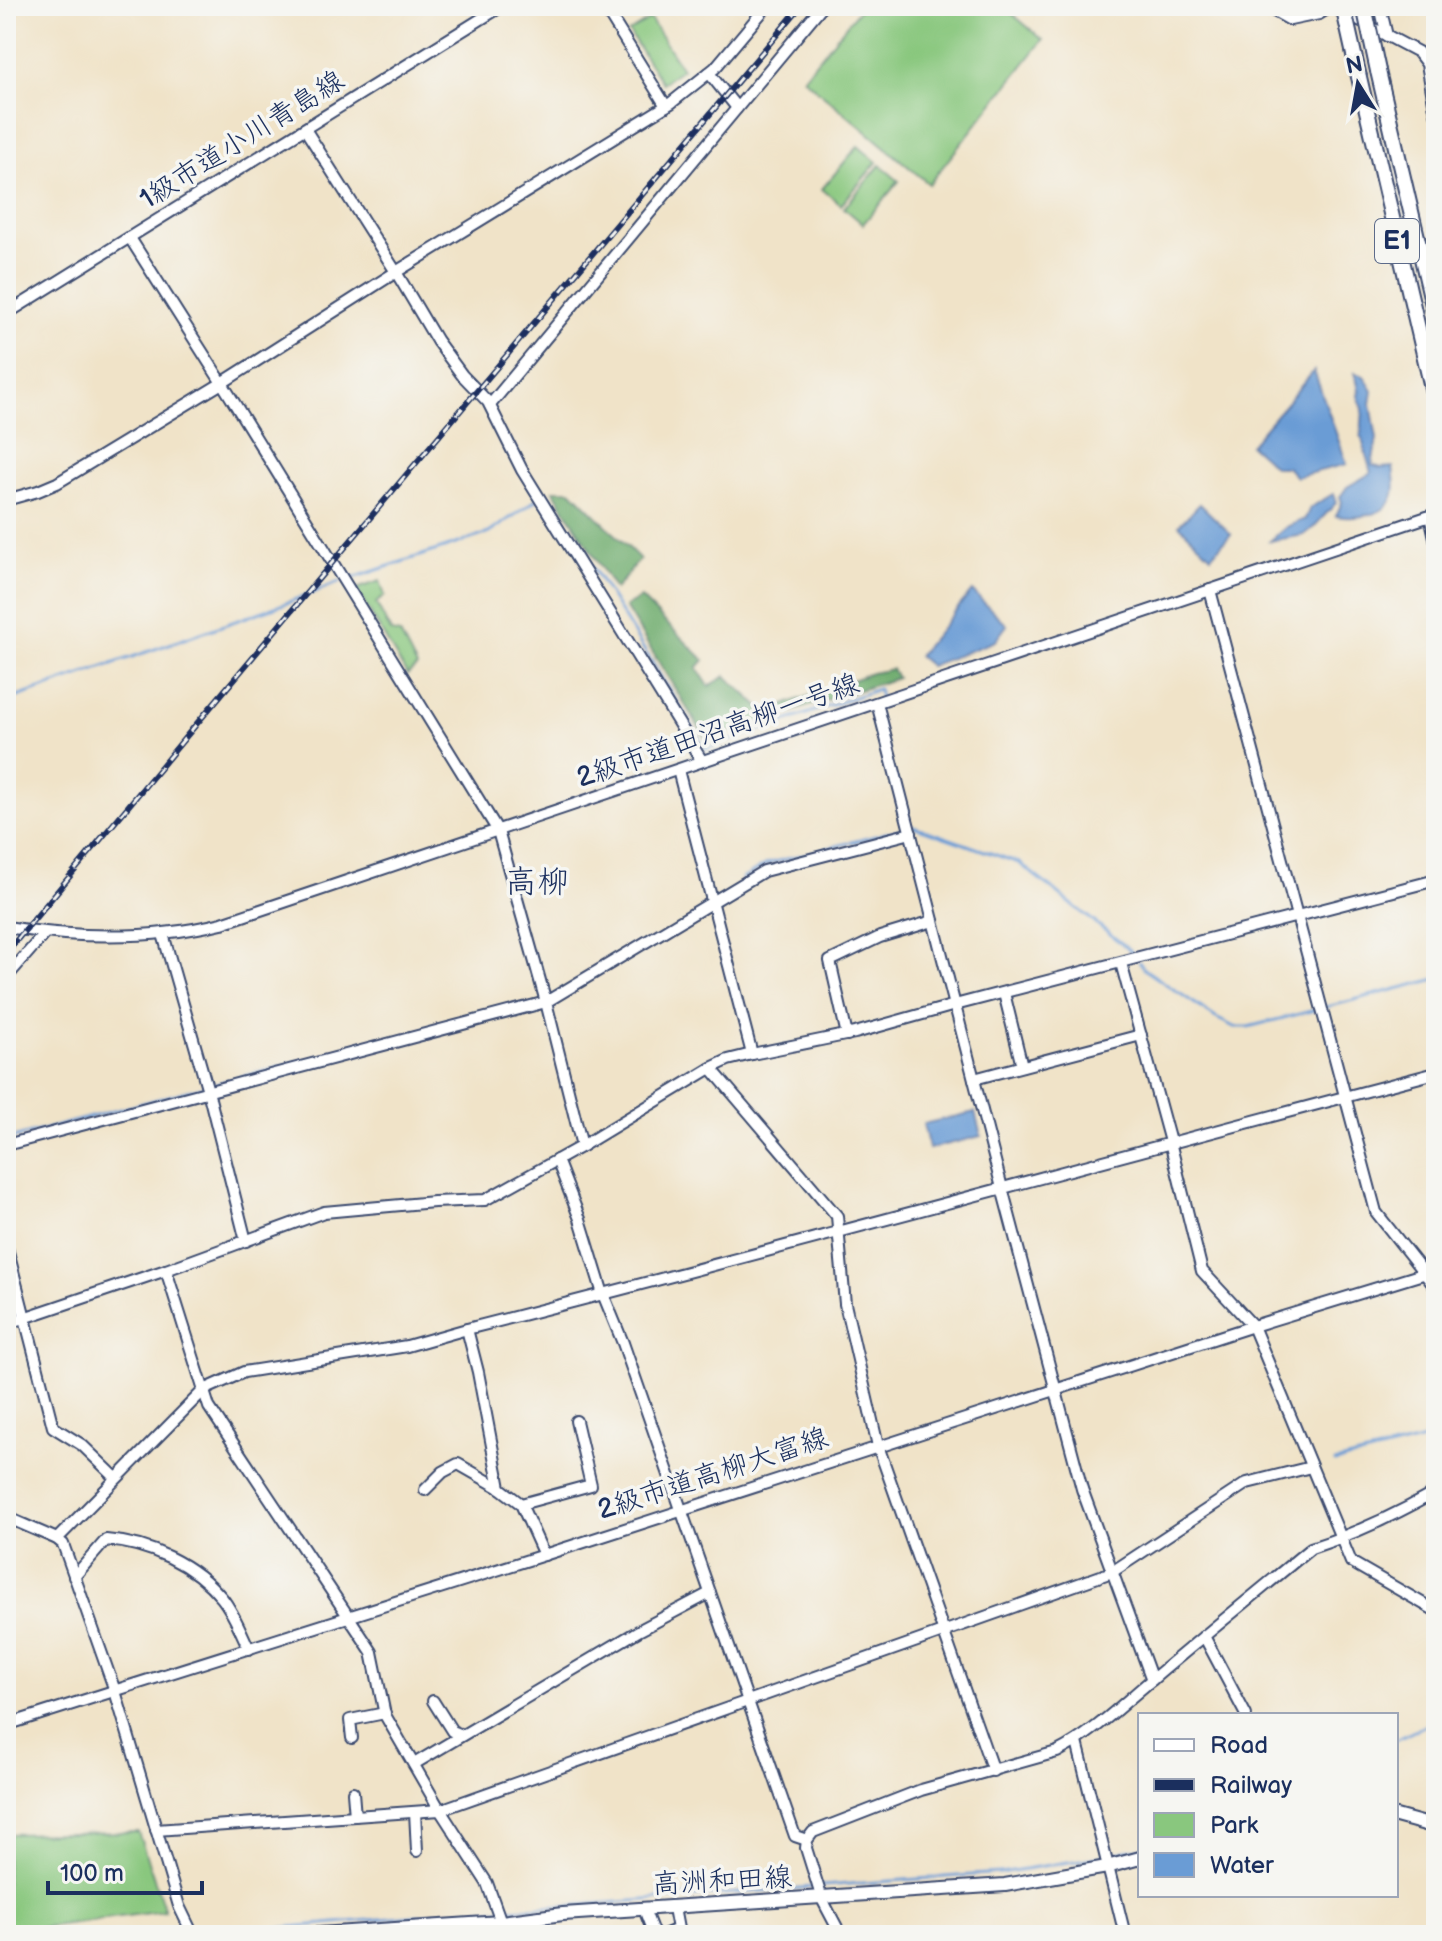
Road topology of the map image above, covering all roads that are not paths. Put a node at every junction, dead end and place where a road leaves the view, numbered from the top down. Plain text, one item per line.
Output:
1 (502, 6) edge
2 (604, 6) edge
3 (767, 6) edge
4 (822, 6) edge
5 (1265, 6) edge
6 (1332, 6) edge
7 (1343, 6) edge
8 (1364, 6) edge
9 (1380, 6) edge
10 (1387, 36) junction
11 (709, 73) junction
12 (666, 106) junction
13 (737, 108) junction
14 (1436, 114) edge
15 (305, 129) junction
16 (130, 238) junction
17 (396, 272) junction
18 (6, 314) edge
19 (1436, 318) edge
20 (222, 383) junction
21 (490, 405) junction
22 (1436, 405) edge
23 (6, 500) edge
24 (1433, 515) edge
25 (1436, 542) edge
26 (1210, 590) junction
27 (877, 703) junction
28 (702, 761) junction
29 (678, 770) junction
30 (498, 831) junction
31 (911, 833) junction
32 (1436, 880) edge
33 (712, 903) junction
34 (1298, 916) junction
35 (933, 921) junction
36 (6, 927) edge
37 (45, 933) junction
38 (163, 934) junction
39 (1121, 963) junction
40 (6, 978) edge
41 (1004, 993) junction
42 (546, 1002) junction
43 (955, 1005) junction
44 (847, 1035) junction
45 (1141, 1035) junction
46 (752, 1054) junction
47 (1022, 1066) junction
48 (711, 1068) junction
49 (1436, 1073) edge
50 (974, 1079) junction
51 (208, 1091) junction
52 (1345, 1096) junction
53 (1170, 1142) junction
54 (6, 1145) edge
55 (582, 1146) junction
56 (557, 1160) junction
57 (1002, 1188) junction
58 (838, 1233) junction
59 (246, 1241) junction
60 (6, 1244) edge
61 (166, 1270) junction
62 (1430, 1272) edge
63 (1436, 1288) edge
64 (603, 1294) junction
65 (25, 1317) junction
66 (6, 1324) edge
67 (1253, 1326) junction
68 (467, 1329) junction
69 (204, 1390) junction
70 (1056, 1391) junction
71 (576, 1421) dead end
72 (878, 1446) junction
73 (1311, 1467) junction
74 (116, 1478) junction
75 (500, 1488) junction
76 (425, 1490) dead end
77 (1436, 1492) edge
78 (521, 1504) junction
79 (681, 1510) junction
80 (6, 1517) edge
81 (1340, 1538) junction
82 (57, 1539) junction
83 (544, 1555) junction
84 (1112, 1572) junction
85 (74, 1577) junction
86 (710, 1593) junction
87 (1436, 1611) edge
88 (350, 1617) junction
89 (943, 1631) junction
90 (1204, 1636) junction
91 (249, 1649) junction
92 (1152, 1680) junction
93 (115, 1691) junction
94 (433, 1701) dead end
95 (749, 1702) junction
96 (385, 1713) junction
97 (1245, 1713) edge
98 (6, 1725) edge
99 (462, 1735) junction
100 (352, 1738) dead end
101 (1077, 1742) junction
102 (414, 1764) junction
103 (993, 1771) junction
104 (353, 1792) dead end
105 (440, 1810) junction
106 (415, 1812) junction
107 (355, 1816) junction
108 (1398, 1817) edge
109 (1436, 1827) edge
110 (156, 1830) junction
111 (807, 1840) junction
112 (417, 1851) dead end
113 (1138, 1859) edge
114 (1107, 1867) junction
115 (822, 1899) junction
116 (674, 1908) junction
117 (644, 1909) junction
118 (501, 1922) junction
119 (680, 1932) edge
120 (193, 1935) edge
121 (304, 1935) edge
122 (507, 1935) edge
123 (654, 1935) edge
124 (664, 1935) edge
125 (841, 1935) edge
126 (1125, 1935) edge

1 - 15 street, 1級市道小川青島線
2 - 12 street
3 - 11 street
4 - 13 street
5 - 6 street
6 - 10 street
7 - 22 highway, E1, bridge
8 - 19 highway, E1, bridge
9 - 10 street
10 - 14 street
11 - 12 street
11 - 13 street
12 - 17 street
13 - 21 street
15 - 16 street, 1級市道小川青島線
15 - 17 street
16 - 18 street, 1級市道小川青島線
16 - 20 street
17 - 20 street
17 - 21 street
20 - 23 street
20 - 30 street
21 - 28 street
24 - 25 street
24 - 26 street, 2級市道田沼高柳一号線
26 - 27 street, 2級市道田沼高柳一号線
26 - 34 street
27 - 28 street, 2級市道田沼高柳一号線
27 - 31 street
28 - 29 street, 2級市道田沼高柳一号線
29 - 30 street, 2級市道田沼高柳一号線
29 - 33 street
30 - 38 street, 2級市道田沼高柳一号線
30 - 42 street
31 - 33 street
31 - 35 street
32 - 34 street
33 - 42 street
33 - 46 street
34 - 39 street
34 - 52 street
35 - 43 street
35 - 44 street
36 - 37 street, 2級市道田沼高柳一号線
37 - 38 street, 2級市道田沼高柳一号線
37 - 40 street
38 - 51 street
39 - 41 street
39 - 45 street
41 - 43 street
41 - 47 street
42 - 51 street
42 - 55 street
43 - 44 street
43 - 50 street
44 - 46 street
45 - 47 street
45 - 53 street
46 - 48 street
47 - 50 street
48 - 55 street
48 - 58 street
49 - 52 street
50 - 57 street
51 - 54 street
51 - 59 street
52 - 53 street
52 - 62 street
53 - 57 street
53 - 67 street
55 - 56 street
56 - 59 street
56 - 64 street
57 - 58 street
57 - 70 street
58 - 64 street
58 - 72 street
59 - 61 street
60 - 65 street
61 - 65 street
61 - 69 street
62 - 63 street
62 - 67 street, 2級市道高柳大富線
64 - 68 street
64 - 79 street
65 - 66 street
65 - 74 street
67 - 70 street, 2級市道高柳大富線
67 - 73 street
68 - 69 street
68 - 75 street
69 - 74 street
69 - 88 street
70 - 72 street, 2級市道高柳大富線
70 - 84 street
71 - 78 street
72 - 79 street, 2級市道高柳大富線
72 - 89 street
73 - 81 street
73 - 84 street
74 - 82 street
75 - 76 street
75 - 78 street
77 - 81 street
78 - 83 street
79 - 83 street, 2級市道高柳大富線
79 - 86 street
80 - 82 street
81 - 87 street
81 - 90 street
82 - 85 street
83 - 88 street, 2級市道高柳大富線
84 - 89 street
84 - 92 street
85 - 91 street
85 - 93 street
86 - 95 street
86 - 99 street
88 - 91 street, 2級市道高柳大富線
88 - 96 street
89 - 95 street
89 - 103 street
90 - 92 street
90 - 97 street
91 - 93 street, 2級市道高柳大富線
92 - 101 street
93 - 98 street, 2級市道高柳大富線
93 - 110 street
94 - 99 street
95 - 105 street
95 - 111 street
96 - 100 street
96 - 102 street
99 - 102 street
101 - 103 street
101 - 114 street
102 - 105 street
103 - 111 street
104 - 107 street
105 - 106 street
105 - 118 street
106 - 107 street
106 - 112 street
107 - 110 street
108 - 109 main road
110 - 120 street
111 - 115 street
113 - 114 main road, 高洲和田線
114 - 115 main road, 高洲和田線
114 - 126 street
115 - 116 main road, 高洲和田線
115 - 125 street
116 - 117 main road, 高洲和田線
116 - 119 street
117 - 118 main road, 高洲和田線
117 - 123 street
118 - 121 main road, 高洲和田線
118 - 122 street
119 - 124 street

